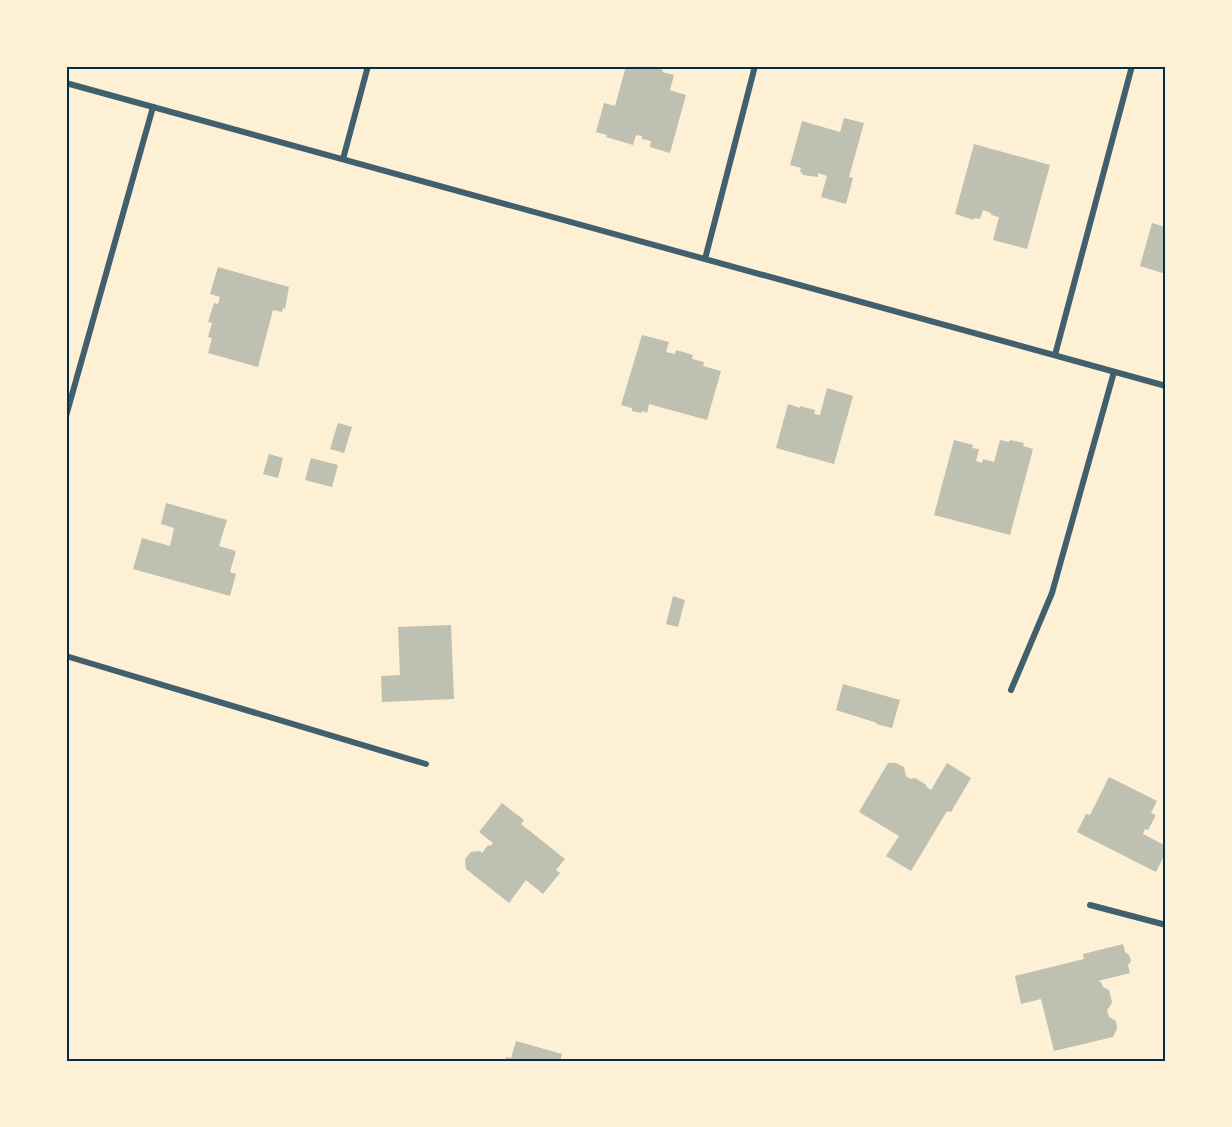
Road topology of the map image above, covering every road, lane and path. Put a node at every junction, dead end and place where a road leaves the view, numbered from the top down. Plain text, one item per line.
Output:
1 (368, 66) edge
2 (754, 66) edge
3 (1132, 66) edge
4 (66, 82) edge
5 (153, 107) junction
6 (343, 159) junction
7 (705, 259) junction
8 (1055, 355) junction
9 (1114, 372) junction
10 (1166, 386) edge
11 (66, 416) edge
12 (66, 656) edge
13 (1011, 690) dead end
14 (426, 764) dead end
15 (1090, 905) dead end
16 (1166, 925) edge

1 - 6 street
2 - 7 street
3 - 8 street
4 - 5 street
5 - 6 street
5 - 11 street
6 - 7 street
7 - 8 street
8 - 9 street
9 - 10 street
9 - 13 street
12 - 14 street
15 - 16 street

